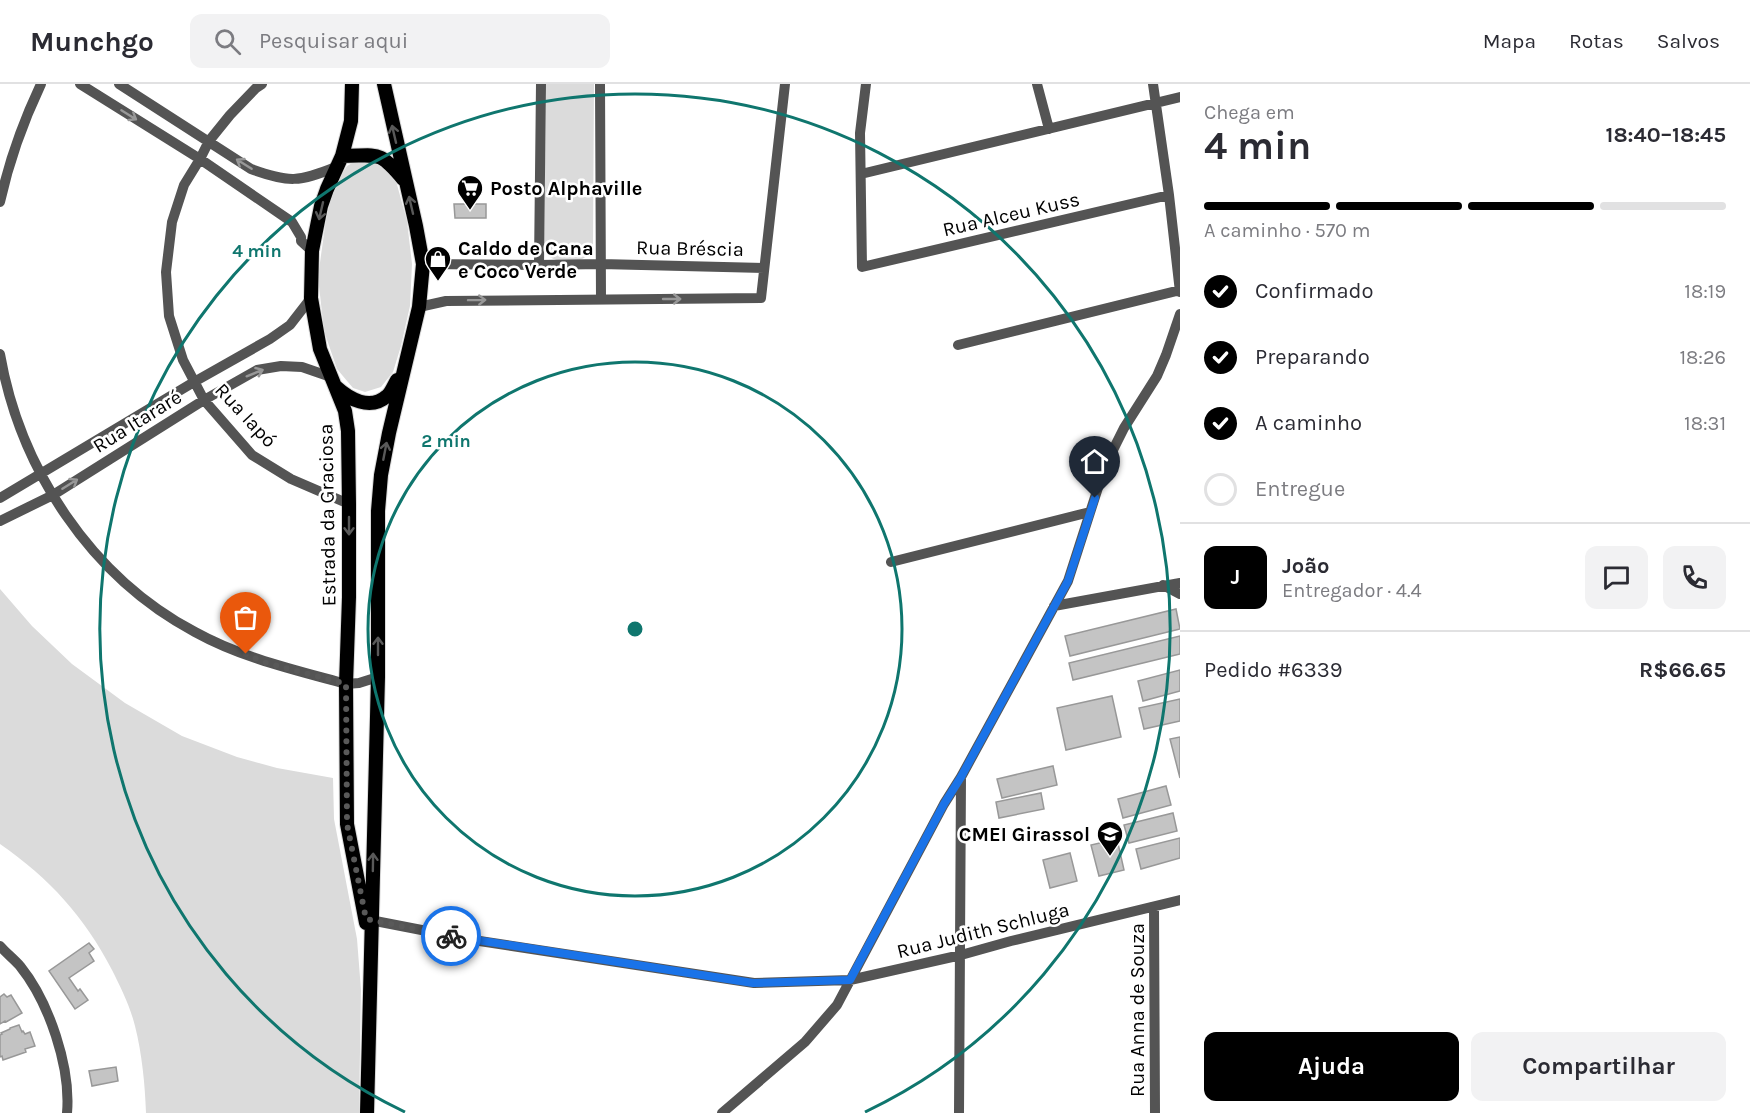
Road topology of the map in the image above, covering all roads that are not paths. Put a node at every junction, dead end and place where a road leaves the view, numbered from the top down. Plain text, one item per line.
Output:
1 (41, 84) edge
2 (80, 84) edge
3 (119, 84) edge
4 (262, 84) edge
5 (352, 84) edge
6 (384, 84) edge
7 (541, 84) edge
8 (600, 84) edge
9 (785, 84) edge
10 (866, 84) edge
11 (1037, 84) edge
12 (1153, 84) edge
13 (1180, 97) edge
14 (1156, 104) junction
15 (1049, 129) junction
16 (209, 141) junction
17 (201, 159) junction
18 (339, 162) junction
19 (861, 174) junction
20 (406, 183) junction
21 (1169, 195) junction
22 (0, 202) edge
23 (312, 251) junction
24 (423, 264) junction
25 (601, 264) junction
26 (539, 265) junction
27 (764, 268) junction
28 (1180, 291) edge
29 (311, 298) junction
30 (601, 299) junction
31 (419, 307) junction
32 (1180, 314) edge
33 (958, 345) dead end
34 (0, 354) edge
35 (405, 366) junction
36 (333, 381) junction
37 (194, 382) junction
38 (204, 400) junction
39 (41, 475) junction
40 (53, 495) junction
41 (0, 498) edge
42 (349, 504) junction
43 (1090, 512) junction
44 (0, 520) edge
45 (891, 562) dead end
46 (1180, 583) edge
47 (1164, 585) junction
48 (1180, 594) edge
49 (1054, 606) junction
50 (378, 678) junction
51 (346, 684) junction
52 (961, 777) junction
53 (1180, 900) edge
54 (1154, 907) junction
55 (369, 920) junction
56 (0, 946) edge
57 (961, 955) junction
58 (850, 980) junction
59 (67, 1113) edge
60 (367, 1113) edge
61 (722, 1113) edge
62 (958, 1113) edge
63 (1155, 1113) edge

1 - 22 street
2 -> 17 street
3 - 16 street
4 - 16 street, Rua Iapó
5 - 18 main road, Estrada da Graciosa
20 -> 6 main road, Estrada da Graciosa
7 - 26 street
8 - 25 street
9 - 27 street
10 - 19 street
11 - 15 street
12 - 14 street
13 - 14 street
14 - 15 street
14 - 21 street
15 - 19 street
16 - 17 street, Rua Iapó
18 -> 16 street
17 - 23 street
17 - 37 street, Rua Iapó
18 - 20 main road
18 -> 23 main road, Estrada da Graciosa
19 - 21 street, Rua Alceu Kuss
24 -> 20 main road, Estrada da Graciosa
21 - 28 street
23 - 29 main road, Estrada da Graciosa
24 - 26 street, Rua Bréscia
24 - 31 main road, Estrada da Graciosa
25 - 26 street, Rua Bréscia
25 - 27 street, Rua Bréscia
25 - 30 street
30 -> 27 street, Rua Bréscia
28 - 33 street
29 - 36 main road, Estrada da Graciosa
29 - 37 street, Rua Itararé
31 -> 30 street, Rua Bréscia
31 - 35 main road, Estrada da Graciosa
32 - 43 street
34 - 39 street
35 - 36 main road
50 -> 35 main road, Estrada da Graciosa
38 -> 36 street, Rua Itararé
36 - 42 main road, Estrada da Graciosa
37 - 38 street, Rua Iapó
37 - 39 street, Rua Itararé
40 -> 38 street, Rua Itararé
38 - 42 street, Rua Iapó
39 - 40 street
39 - 41 street, Rua Itararé
40 - 44 street, Rua Itararé
40 - 51 street
42 -> 51 main road, Estrada da Graciosa
43 - 45 street
43 - 49 street
46 - 47 street
47 - 48 street
47 - 49 street
49 - 52 street
50 - 51 street
55 -> 50 main road, Estrada da Graciosa
51 - 55 main road, Estrada da Graciosa
52 - 57 street
52 - 58 street
53 - 54 street, Rua Judith Schluga
54 - 57 street, Rua Judith Schluga
54 - 63 street, Rua Anna de Souza
55 - 58 street, Rua Judith Schluga
55 - 60 main road, Estrada da Graciosa
56 - 59 street
57 - 58 street, Rua Judith Schluga
57 - 62 street
58 - 61 street

